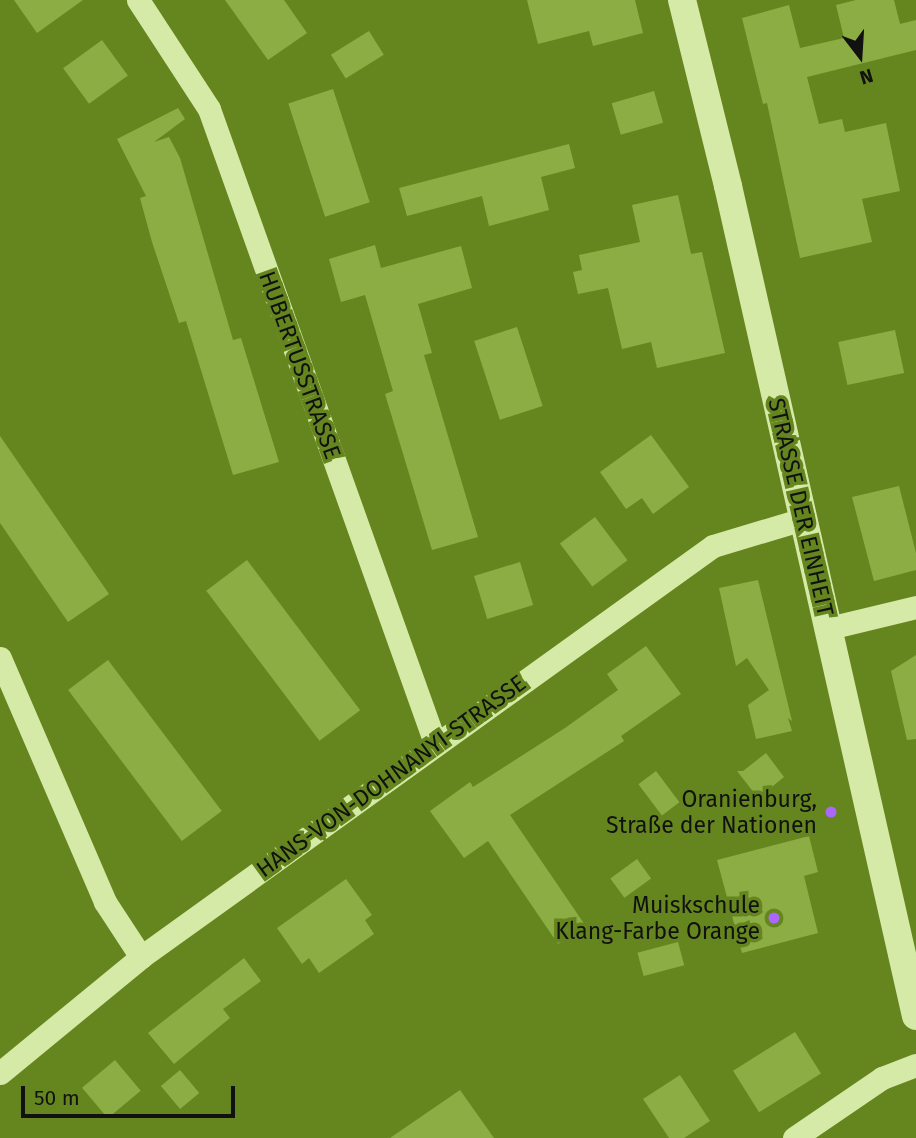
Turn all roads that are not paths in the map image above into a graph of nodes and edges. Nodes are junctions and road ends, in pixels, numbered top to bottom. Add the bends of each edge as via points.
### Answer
1 (138, 0) edge
2 (682, 0) edge
3 (803, 519) junction
4 (916, 607) edge
5 (829, 628) junction
6 (0, 658) edge
7 (435, 743) junction
8 (141, 957) junction
9 (916, 1016) edge
10 (916, 1065) edge
11 (0, 1073) edge
12 (794, 1138) edge

1 - 7 street, HUBERTUSSTRASSE via 209,109
2 - 3 street, STRASSE DER EINHEIT
3 - 5 street, STRASSE DER EINHEIT
3 - 7 street, HANS-VON-DOHNANYI-STRASSE via 713,546
4 - 5 street
5 - 9 street, STRASSE DER EINHEIT
6 - 8 street via 105,902
7 - 8 street, HANS-VON-DOHNANYI-STRASSE
8 - 11 street, HANS-VON-DOHNANYI-STRASSE
10 - 12 street via 882,1078

